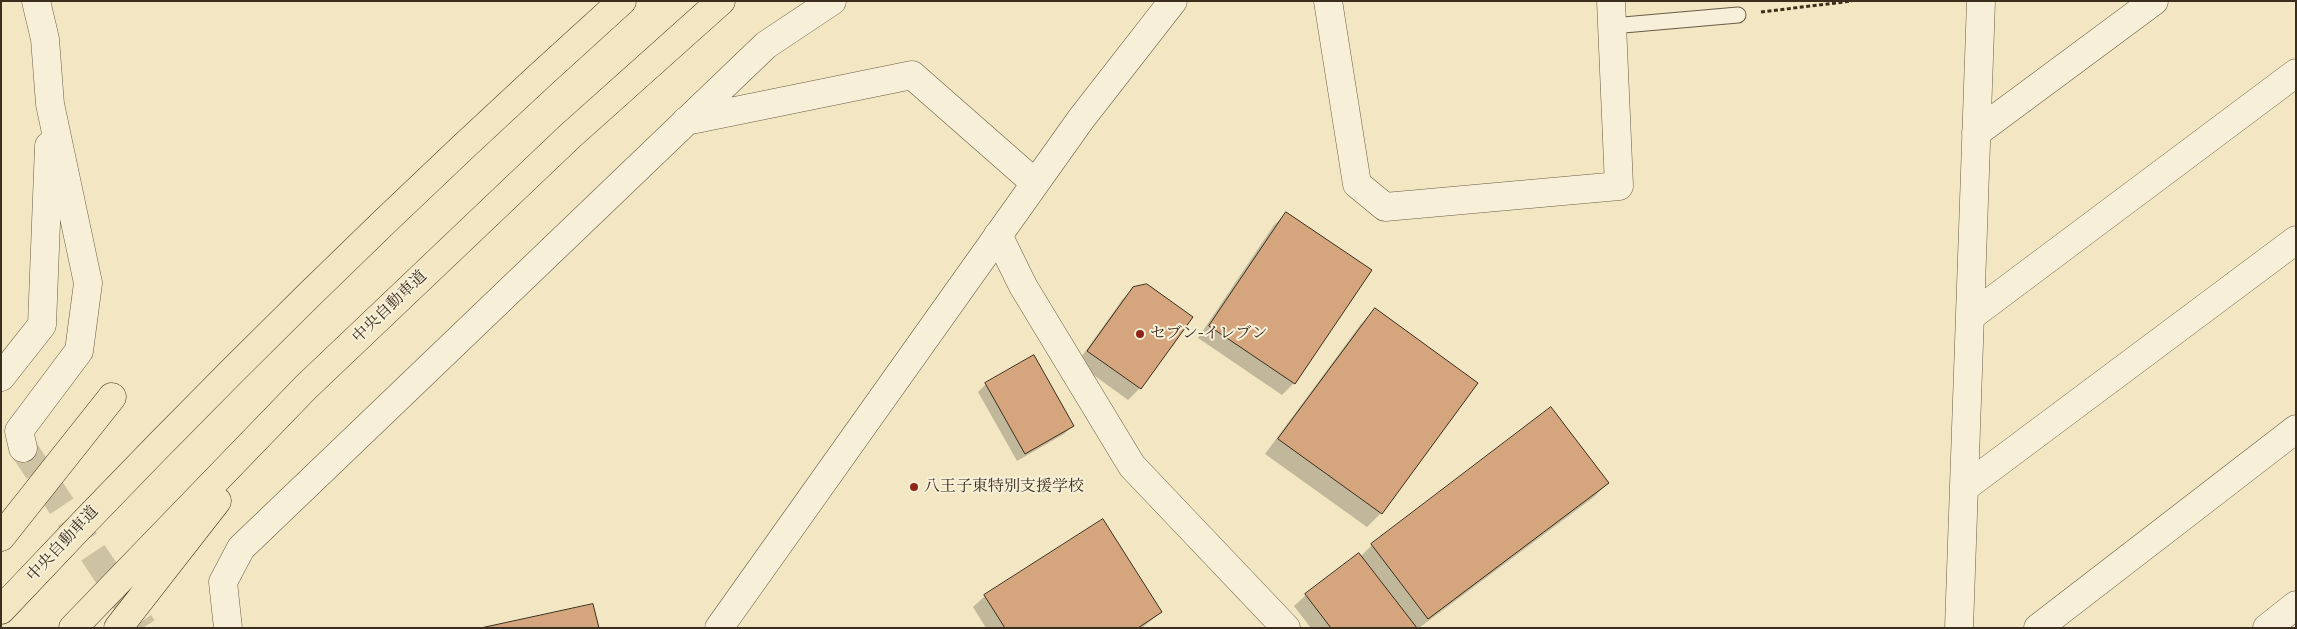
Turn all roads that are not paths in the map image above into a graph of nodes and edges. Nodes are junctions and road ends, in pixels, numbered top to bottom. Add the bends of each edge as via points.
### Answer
1 (36, 1) edge
2 (622, 1) edge
3 (721, 1) edge
4 (832, 1) edge
5 (1174, 1) edge
6 (1328, 1) edge
7 (1981, 1) edge
8 (2154, 1) edge
9 (1611, 14) edge
10 (1738, 15) road end
11 (2296, 73) edge
12 (50, 104) junction
13 (686, 121) junction
14 (1976, 133) junction
15 (1035, 183) junction
16 (998, 235) junction
17 (2296, 240) edge
18 (1970, 317) junction
19 (1, 377) edge
20 (306, 387) junction
21 (112, 397) dead end
22 (2296, 429) edge
23 (22, 448) tunnel mouth
24 (1964, 488) junction
25 (1, 537) edge
26 (2296, 605) edge
27 (1, 610) edge
28 (72, 628) edge
29 (118, 628) edge
30 (228, 628) edge
31 (720, 628) edge
32 (1286, 628) edge
33 (1960, 628) edge
34 (2038, 628) edge
35 (2268, 628) edge

1 - 12 street via 45,39
2 - 27 highway, 中央自動車道 via 292,310
3 - 20 highway, 中央自動車道 via 570,136
4 - 13 street via 766,45
5 - 15 street
6 - 9 street via 1357,184 1385,207 1619,186
7 - 14 street
8 - 14 street
9 - 10 lane
11 - 18 street
12 - 19 street via 42,324
12 - 23 street via 88,284 79,352 19,431
13 - 15 street via 912,75
13 - 30 street via 241,548 223,582
14 - 18 street
15 - 16 street
16 - 31 street
16 - 32 street via 1023,286 1132,466
17 - 24 street
18 - 24 street
20 - 28 highway, 中央自動車道
20 - 29 highway
21 - 25 highway
22 - 34 street
24 - 33 street
26 - 35 street

